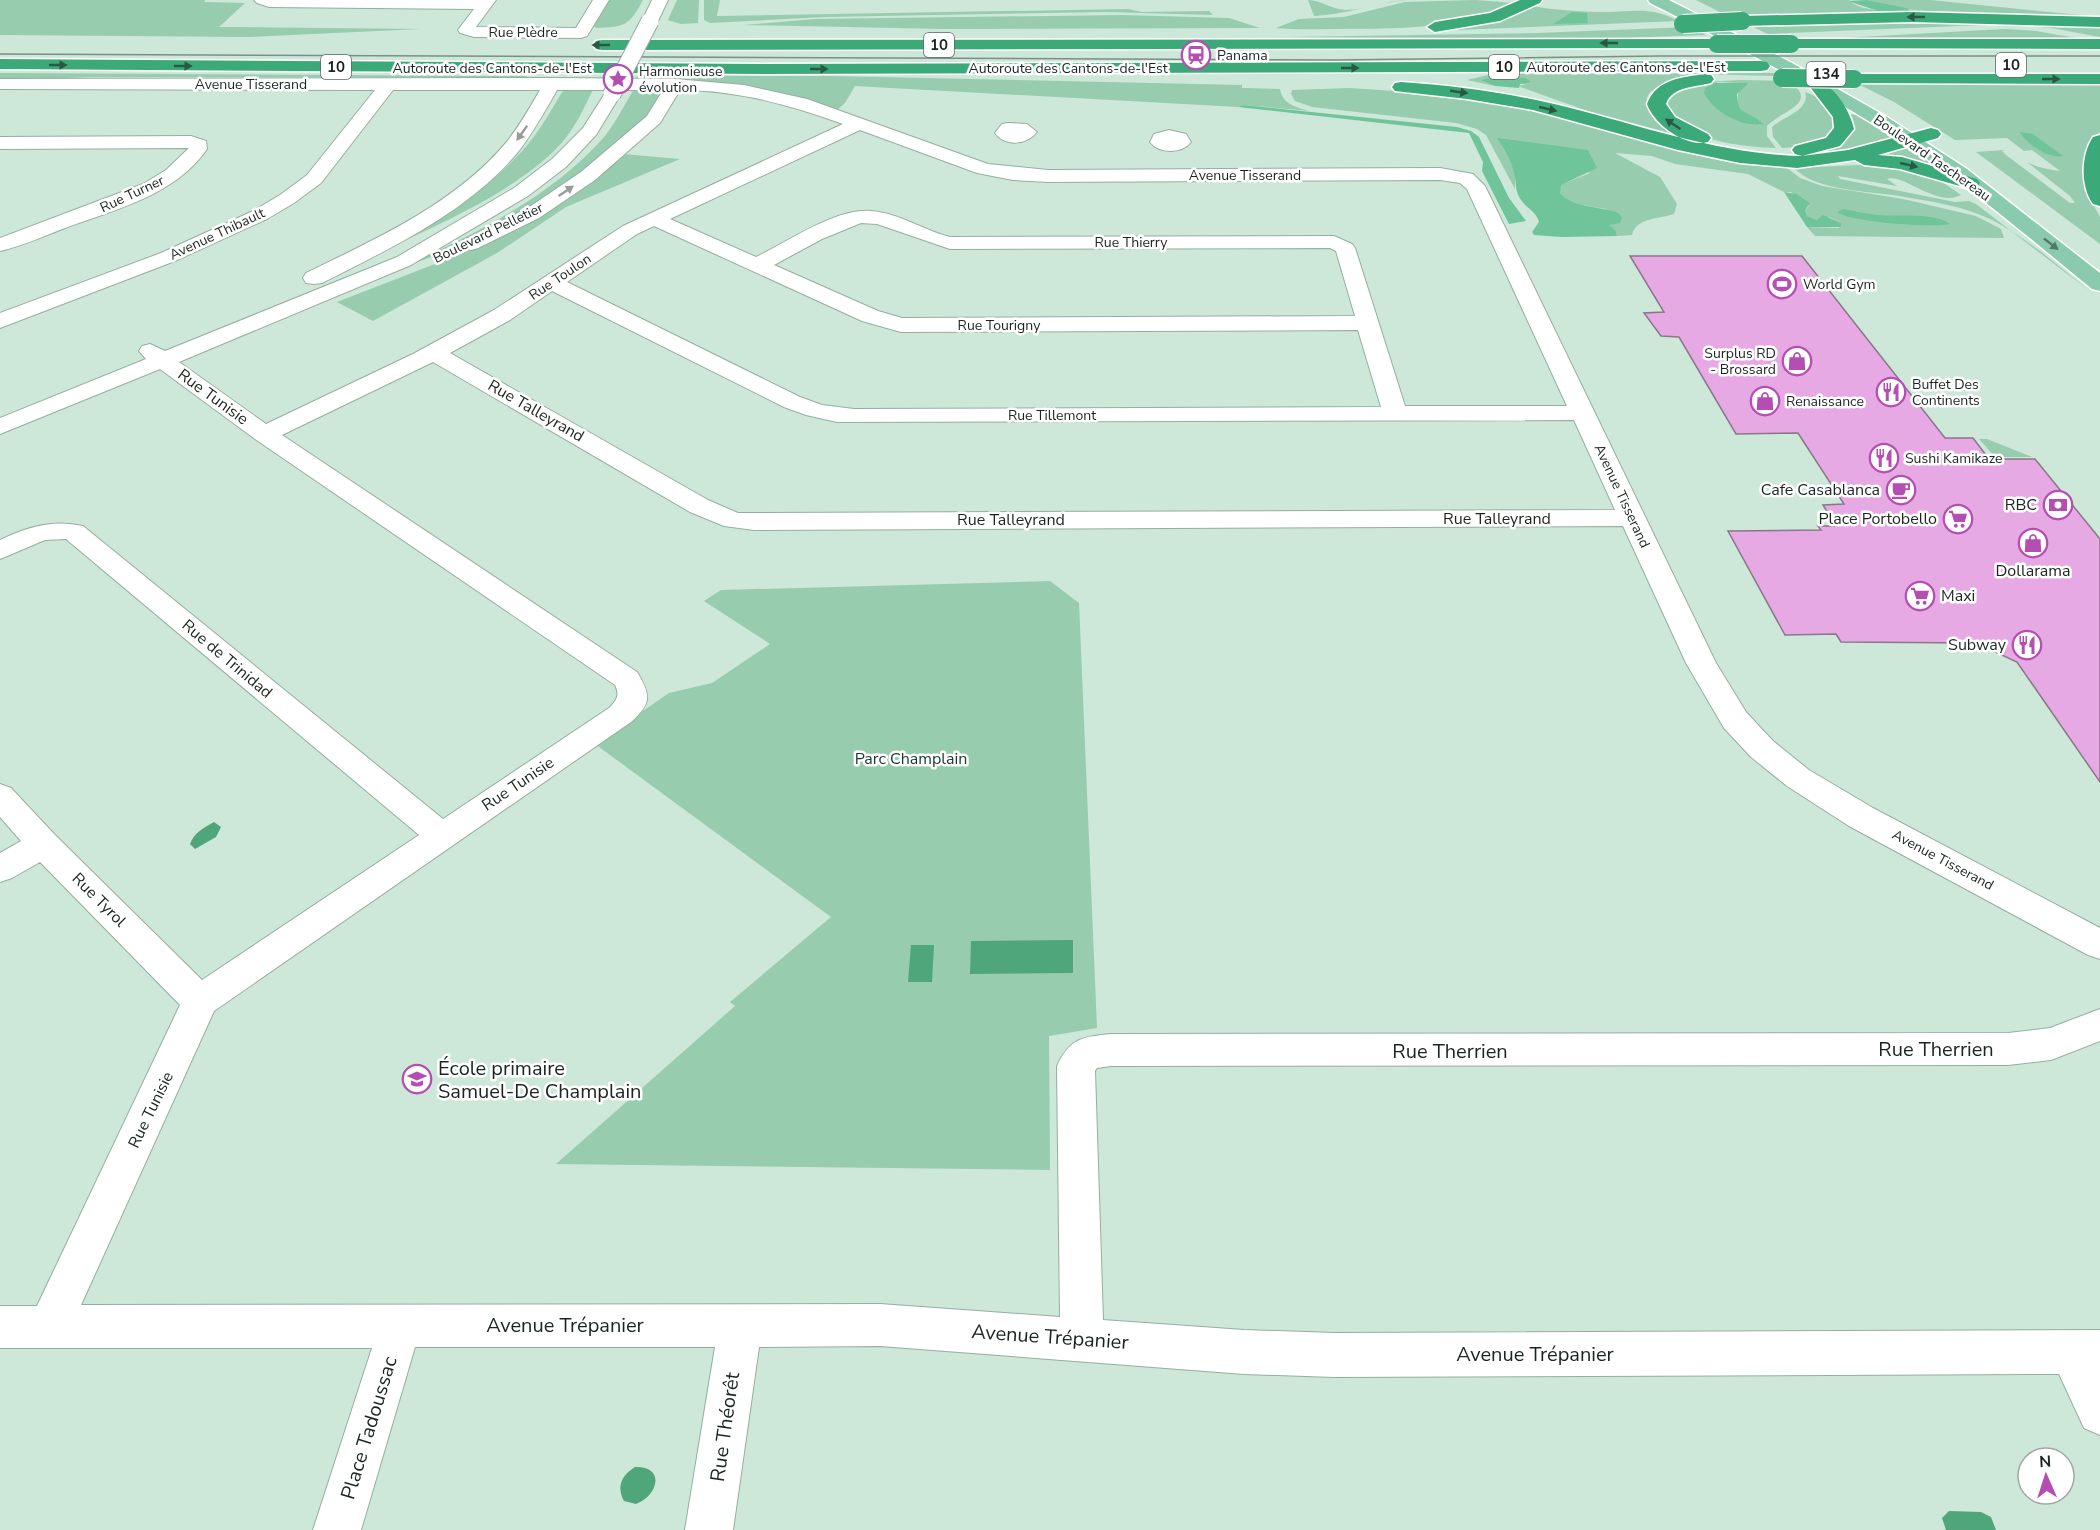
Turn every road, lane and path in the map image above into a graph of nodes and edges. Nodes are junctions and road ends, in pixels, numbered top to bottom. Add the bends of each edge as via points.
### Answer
1 (262, 0) edge
2 (601, 0) edge
3 (660, 0) edge
4 (1656, 0) edge
5 (1682, 0) edge
6 (371, 1) edge
7 (486, 2) edge
8 (1966, 2) dead end
9 (1529, 3) edge
10 (2100, 15) edge
11 (2100, 22) edge
12 (1664, 25) dead end
13 (1620, 27) dead end
14 (1330, 33) junction
15 (465, 38) junction
16 (1784, 41) junction
17 (2100, 43) edge
18 (681, 45) junction
19 (0, 64) edge
20 (2100, 64) edge
21 (1831, 66) junction
22 (1029, 68) junction
23 (2002, 79) junction
24 (2100, 79) edge
25 (552, 83) junction
26 (0, 84) edge
27 (389, 84) junction
28 (675, 84) junction
29 (1356, 85) dead end
30 (1383, 86) dead end
31 (1819, 87) junction
32 (859, 124) junction
33 (1930, 134) junction
34 (1910, 140) junction
35 (994, 141) dead end
36 (2100, 141) edge
37 (0, 143) edge
38 (1178, 144) dead end
39 (1841, 157) junction
40 (962, 162) junction
41 (2097, 169) edge
42 (1188, 175) junction
43 (1970, 183) junction
44 (2100, 200) edge
45 (654, 219) junction
46 (2073, 237) dead end
47 (0, 245) edge
48 (757, 265) junction
49 (553, 283) junction
50 (2100, 284) edge
51 (251, 317) junction
52 (0, 321) edge
53 (1367, 323) junction
54 (434, 352) junction
55 (156, 355) junction
56 (0, 412) edge
57 (1582, 413) junction
58 (1395, 414) junction
59 (0, 427) edge
60 (264, 434) junction
61 (1632, 518) junction
62 (0, 551) edge
63 (0, 796) edge
64 (441, 835) junction
65 (43, 844) junction
66 (0, 869) edge
67 (2100, 945) edge
68 (200, 1001) junction
69 (2100, 1025) edge
70 (740, 1325) junction
71 (400, 1326) junction
72 (0, 1327) edge
73 (49, 1327) junction
74 (1081, 1339) junction
75 (2086, 1352) edge
76 (2100, 1412) edge
77 (337, 1530) edge
78 (710, 1530) edge

1 - 6 street
2 - 15 street, Rue Plèdre via 580,33 474,32
3 - 51 street, Boulevard Pelletier, bridge via 590,130 559,163 521,192 404,261
4 - 31 main road, Boulevard Taschereau / 134
5 - 33 main road, Boulevard Taschereau / 134 via 1800,59
6 - 7 street
7 - 15 street
8 - 10 highway
9 - 14 highway via 1494,17 1452,26
11 -> 12 highway, bridge via 1912,17
13 - 14 highway
14 - 18 highway via 971,34
18 -> 15 highway, Autoroute des Cantons-de-l'Est / 10
16 - 17 highway, Autoroute des Cantons-de-l'Est / 10
16 - 17 highway via 2001,27 2044,30
16 -> 18 highway, Autoroute des Cantons-de-l'Est / 10, bridge
19 -> 22 highway, Autoroute des Cantons-de-l'Est / 10
20 - 21 highway, Autoroute des Cantons-de-l'Est / 10
22 -> 21 highway, Autoroute des Cantons-de-l'Est / 10
21 - 23 highway
22 - 29 highway
23 -> 24 highway
31 -> 23 highway, bridge via 1842,117 1843,132 1827,144 1799,151 1747,149 1708,141 1672,125 1655,105 1664,89 1689,81 1721,78
25 - 27 street, Avenue Tisserand
25 - 28 street, Avenue Tisserand
25 -> 51 street, Boulevard Pelletier via 522,134 468,188 417,225
26 - 27 street, Avenue Tisserand
27 - 52 street, Avenue Thibault via 314,179 287,199 168,257
28 - 32 street, Avenue Tisserand via 777,96
51 -> 28 street, Boulevard Pelletier via 350,292 452,254 532,214 626,145 654,119
30 -> 39 highway via 1522,103 1729,156 1788,162
31 - 34 main road, Boulevard Taschereau / 134
32 - 40 street, Avenue Tisserand
32 - 45 street, Rue Toulon
33 - 34 highway
33 - 46 main road, Boulevard Taschereau / 134
34 - 39 highway
34 - 43 main road, Boulevard Taschereau / 134
35 - 40 street
36 - 41 highway via 2095,151
37 - 47 street, Rue Turner via 199,145 173,174 150,188
38 - 42 street
39 -> 43 highway via 1902,163
40 - 42 street, Avenue Tisserand via 1018,174
41 - 44 highway
42 - 57 street, Avenue Tisserand via 1443,174 1469,180 1476,186
43 -> 50 main road, Boulevard Taschereau / 134
45 - 48 street, Rue Tourigny
45 - 49 street, Rue Toulon via 625,233
48 - 53 street, Rue Tourigny via 870,316 901,325
48 - 53 street, Rue Thierry via 860,216 950,243 1334,242 1345,248
49 - 54 street, Rue Toulon
49 - 58 street, Rue Tillemont via 792,402 831,415
51 - 55 street, Boulevard Pelletier
53 - 58 street, Rue Thierry
54 - 60 street, Rue Toulon
54 - 61 street, Rue Talleyrand via 699,506 733,520
55 - 56 street, Boulevard Pelletier
55 - 59 street, Boulevard Pelletier
55 - 60 street, Rue Tunisie
57 - 58 street, Rue Tillemont
57 - 61 street, Avenue Tisserand
60 - 64 street, Rue Tunisie via 626,679 633,692 631,705 620,715
61 - 67 street, Avenue Tisserand via 1717,693 1762,749 1832,800
62 - 64 street, Rue de Trinidad via 58,528 74,532
63 - 65 street, Rue Tyrol
64 - 68 street, Rue Tunisie
65 - 66 street
65 - 68 street, Rue Tyrol
68 - 73 street, Rue Tunisie
69 - 74 street, Rue Therrien via 2051,1044 2008,1049 1087,1053 1076,1066
70 - 71 street, Avenue Trépanier
70 - 74 street, Avenue Trépanier via 880,1325
70 - 78 street, Rue Théorêt
71 - 73 street, Avenue Trépanier
71 - 77 street, Place Tadoussac
72 - 73 street, Avenue Trépanier
74 - 75 street, Avenue Trépanier via 1334,1355
75 - 76 street

